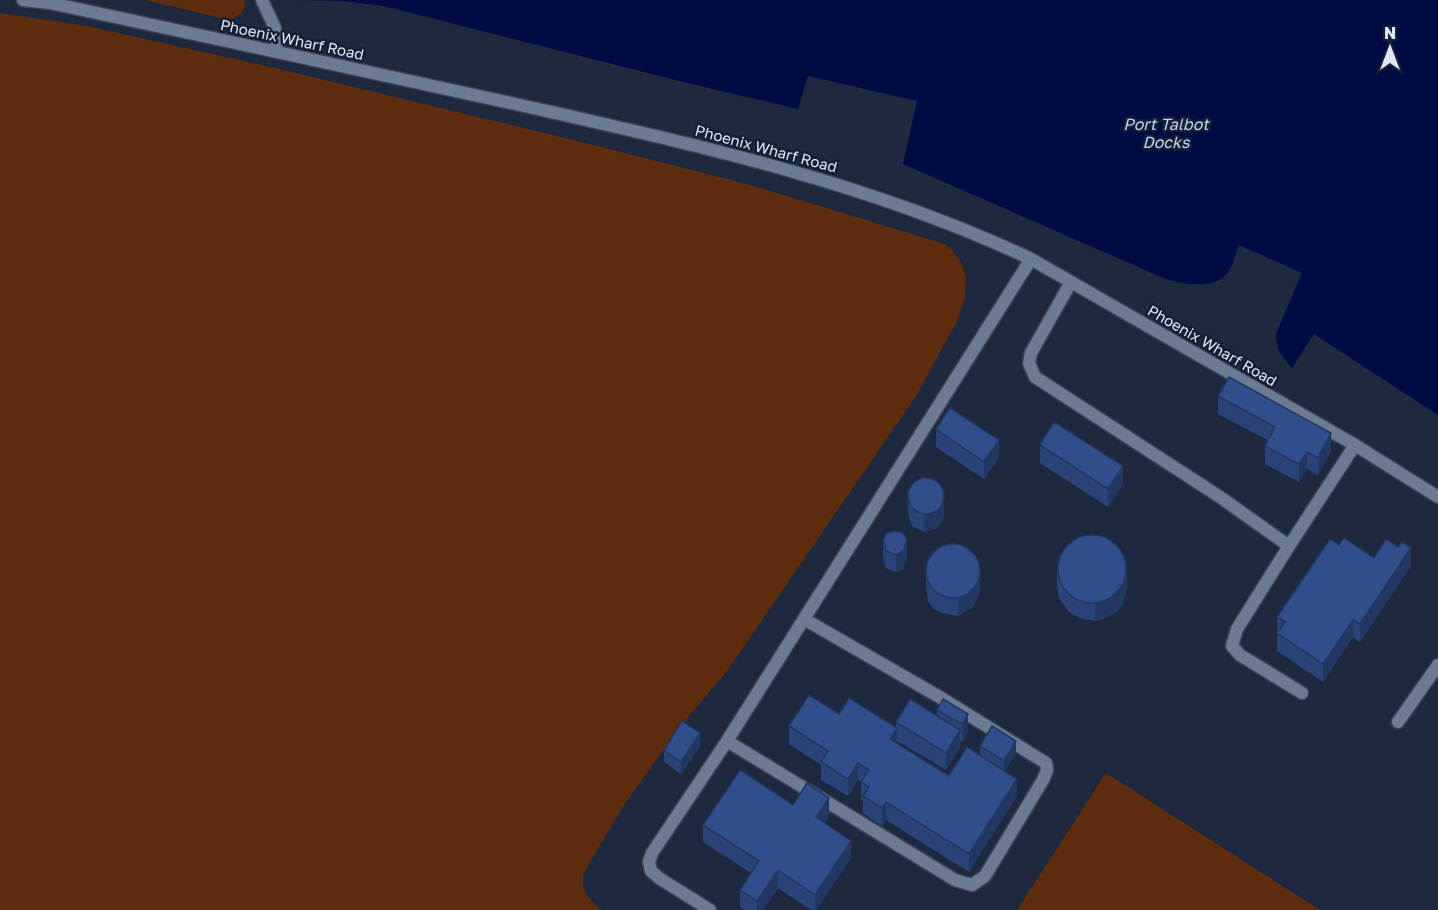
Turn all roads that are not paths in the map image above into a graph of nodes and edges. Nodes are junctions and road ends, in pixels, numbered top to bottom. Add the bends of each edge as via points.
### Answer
1 (23, 0) edge
2 (262, 0) edge
3 (277, 51) junction
4 (1031, 259) junction
5 (1071, 282) junction
6 (1356, 445) junction
7 (1438, 497) edge
8 (1290, 546) junction
9 (804, 619) junction
10 (1438, 665) edge
11 (1302, 693) dead end
12 (1398, 722) dead end
13 (727, 741) junction
14 (710, 910) edge

1 - 3 lane, Phoenix Wharf Road
2 - 3 lane via 275,28
3 - 4 lane, Phoenix Wharf Road via 770,164 920,212
4 - 5 lane, Phoenix Wharf Road
4 - 9 lane
5 - 6 lane, Phoenix Wharf Road
5 - 8 lane via 1031,353 1029,363 1035,376
6 - 7 lane, Phoenix Wharf Road
6 - 8 lane
8 - 11 lane via 1237,629 1232,646 1240,655
9 - 13 lane
9 - 13 lane via 1046,763 1043,780 985,876 972,885 956,880
10 - 12 lane
13 - 14 lane via 649,862 651,871 659,878

